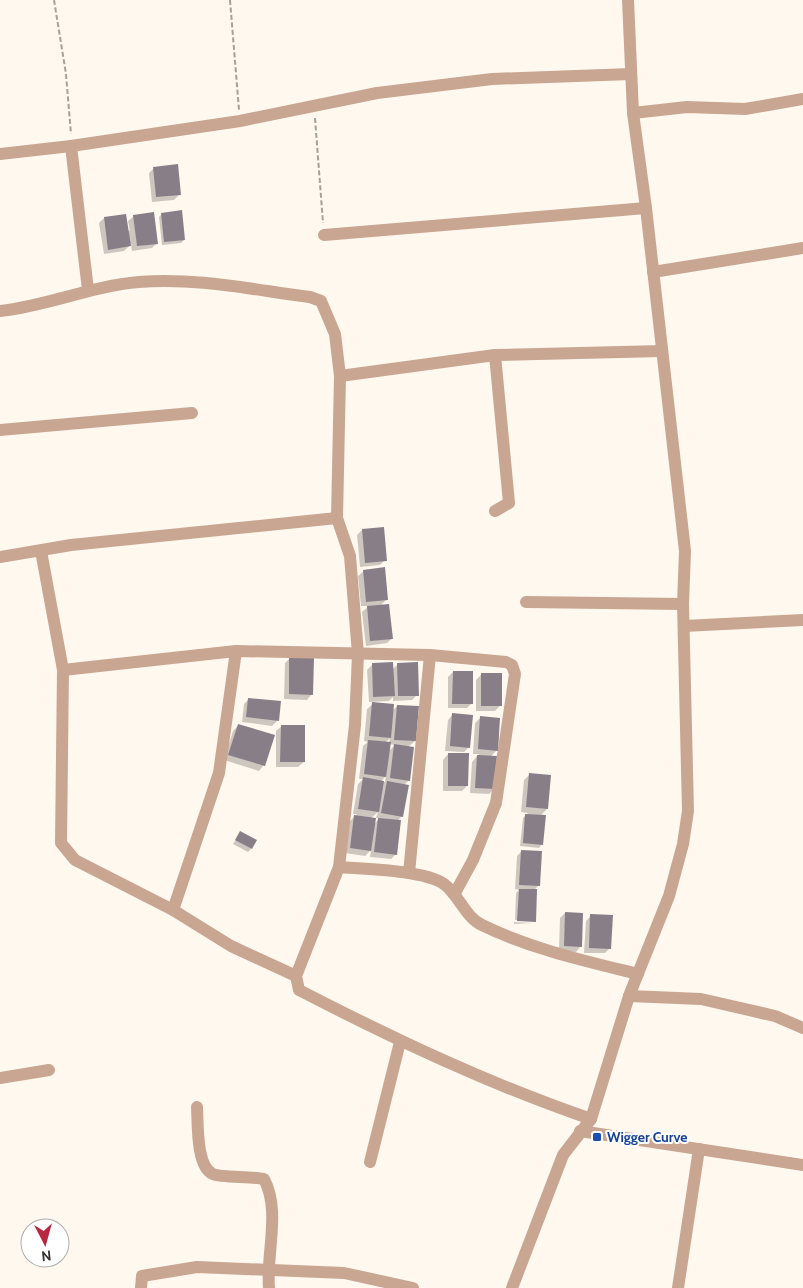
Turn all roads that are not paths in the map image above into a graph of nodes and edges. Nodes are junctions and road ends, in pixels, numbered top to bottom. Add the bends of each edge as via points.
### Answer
1 (628, 0) edge
2 (631, 74) junction
3 (803, 99) edge
4 (633, 113) junction
5 (71, 146) junction
6 (0, 154) edge
7 (646, 208) junction
8 (324, 235) road end
9 (803, 248) edge
10 (653, 272) junction
11 (88, 290) junction
12 (0, 311) edge
13 (662, 351) junction
14 (495, 355) junction
15 (340, 376) junction
16 (192, 413) dead end
17 (0, 430) edge
18 (495, 510) dead end
19 (337, 518) junction
20 (40, 551) junction
21 (0, 557) edge
22 (526, 602) dead end
23 (683, 604) junction
24 (803, 620) edge
25 (684, 626) junction
26 (236, 651) junction
27 (358, 654) junction
28 (430, 655) junction
29 (63, 670) junction
30 (339, 867) junction
31 (409, 874) junction
32 (454, 893) junction
33 (173, 910) junction
34 (638, 974) junction
35 (296, 976) junction
36 (629, 996) junction
37 (803, 1028) edge
38 (400, 1042) junction
39 (49, 1070) dead end
40 (0, 1078) edge
41 (197, 1107) dead end
42 (591, 1119) junction
43 (580, 1131) junction
44 (699, 1149) junction
45 (370, 1162) dead end
46 (803, 1166) edge
47 (267, 1271) junction
48 (141, 1288) edge
49 (269, 1288) edge
50 (413, 1288) edge
51 (512, 1288) edge
52 (678, 1288) edge

1 - 2 street
2 - 4 street
2 - 5 street via 492,79 377,93 240,121
3 - 4 street via 745,109 687,107
4 - 7 street
5 - 6 street
5 - 11 street
7 - 8 street
7 - 10 street
9 - 10 street
10 - 13 street
11 - 12 street via 20,309
11 - 15 street via 139,282 215,284 322,301 335,334
13 - 14 street
13 - 23 street via 685,551
14 - 15 street
14 - 18 street via 509,503
15 - 19 street
16 - 17 street
19 - 20 street via 71,545
19 - 27 street via 350,556
20 - 21 street
20 - 29 street
22 - 23 street
23 - 25 street
24 - 25 street
25 - 34 street via 688,811 669,896
26 - 27 street
26 - 29 street
26 - 33 street via 219,773
27 - 28 street
27 - 30 street via 355,725
28 - 31 street
28 - 32 street via 506,662 515,674 496,803 473,860
29 - 33 street via 61,843 75,860
30 - 31 street
30 - 35 street
31 - 32 street via 442,882
32 - 34 street via 478,923 505,936 575,959
33 - 35 street via 231,946
34 - 36 street
35 - 38 street via 299,990
36 - 37 street via 701,999 775,1016
36 - 42 street
38 - 42 street via 528,1097
38 - 45 street
39 - 40 street
41 - 47 street via 200,1153 206,1169 213,1175 264,1179 270,1191 272,1205
42 - 43 street
43 - 44 street
43 - 51 street via 563,1155
44 - 46 street
44 - 52 street
47 - 48 street via 197,1267 142,1276
47 - 49 street
47 - 50 street via 344,1273

